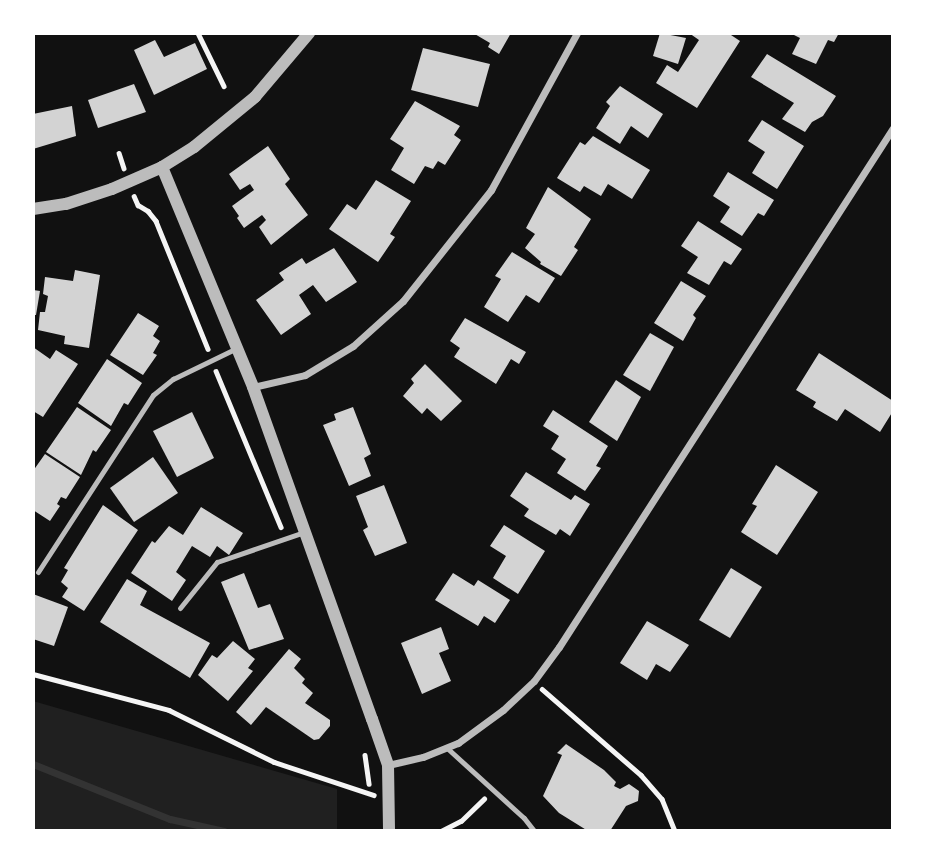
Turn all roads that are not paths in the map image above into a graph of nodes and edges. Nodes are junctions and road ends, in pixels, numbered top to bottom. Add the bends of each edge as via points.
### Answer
1 (309, 33) edge
2 (577, 33) edge
3 (893, 128) edge
4 (162, 167) junction
5 (33, 209) edge
6 (237, 348) junction
7 (253, 387) junction
8 (305, 532) junction
9 (38, 572) dead end
10 (180, 608) dead end
11 (447, 748) junction
12 (388, 765) junction
13 (390, 831) edge
14 (534, 831) edge

1 - 4 street via 239,114
2 - 7 street via 491,190 403,301 353,346 305,375
3 - 11 street via 559,647 534,681 484,726
4 - 5 street via 66,204
4 - 6 street
6 - 7 street
6 - 9 lane via 173,379 153,395
7 - 8 street
8 - 10 lane via 217,562
8 - 12 street
11 - 12 street
11 - 14 lane
12 - 13 street

